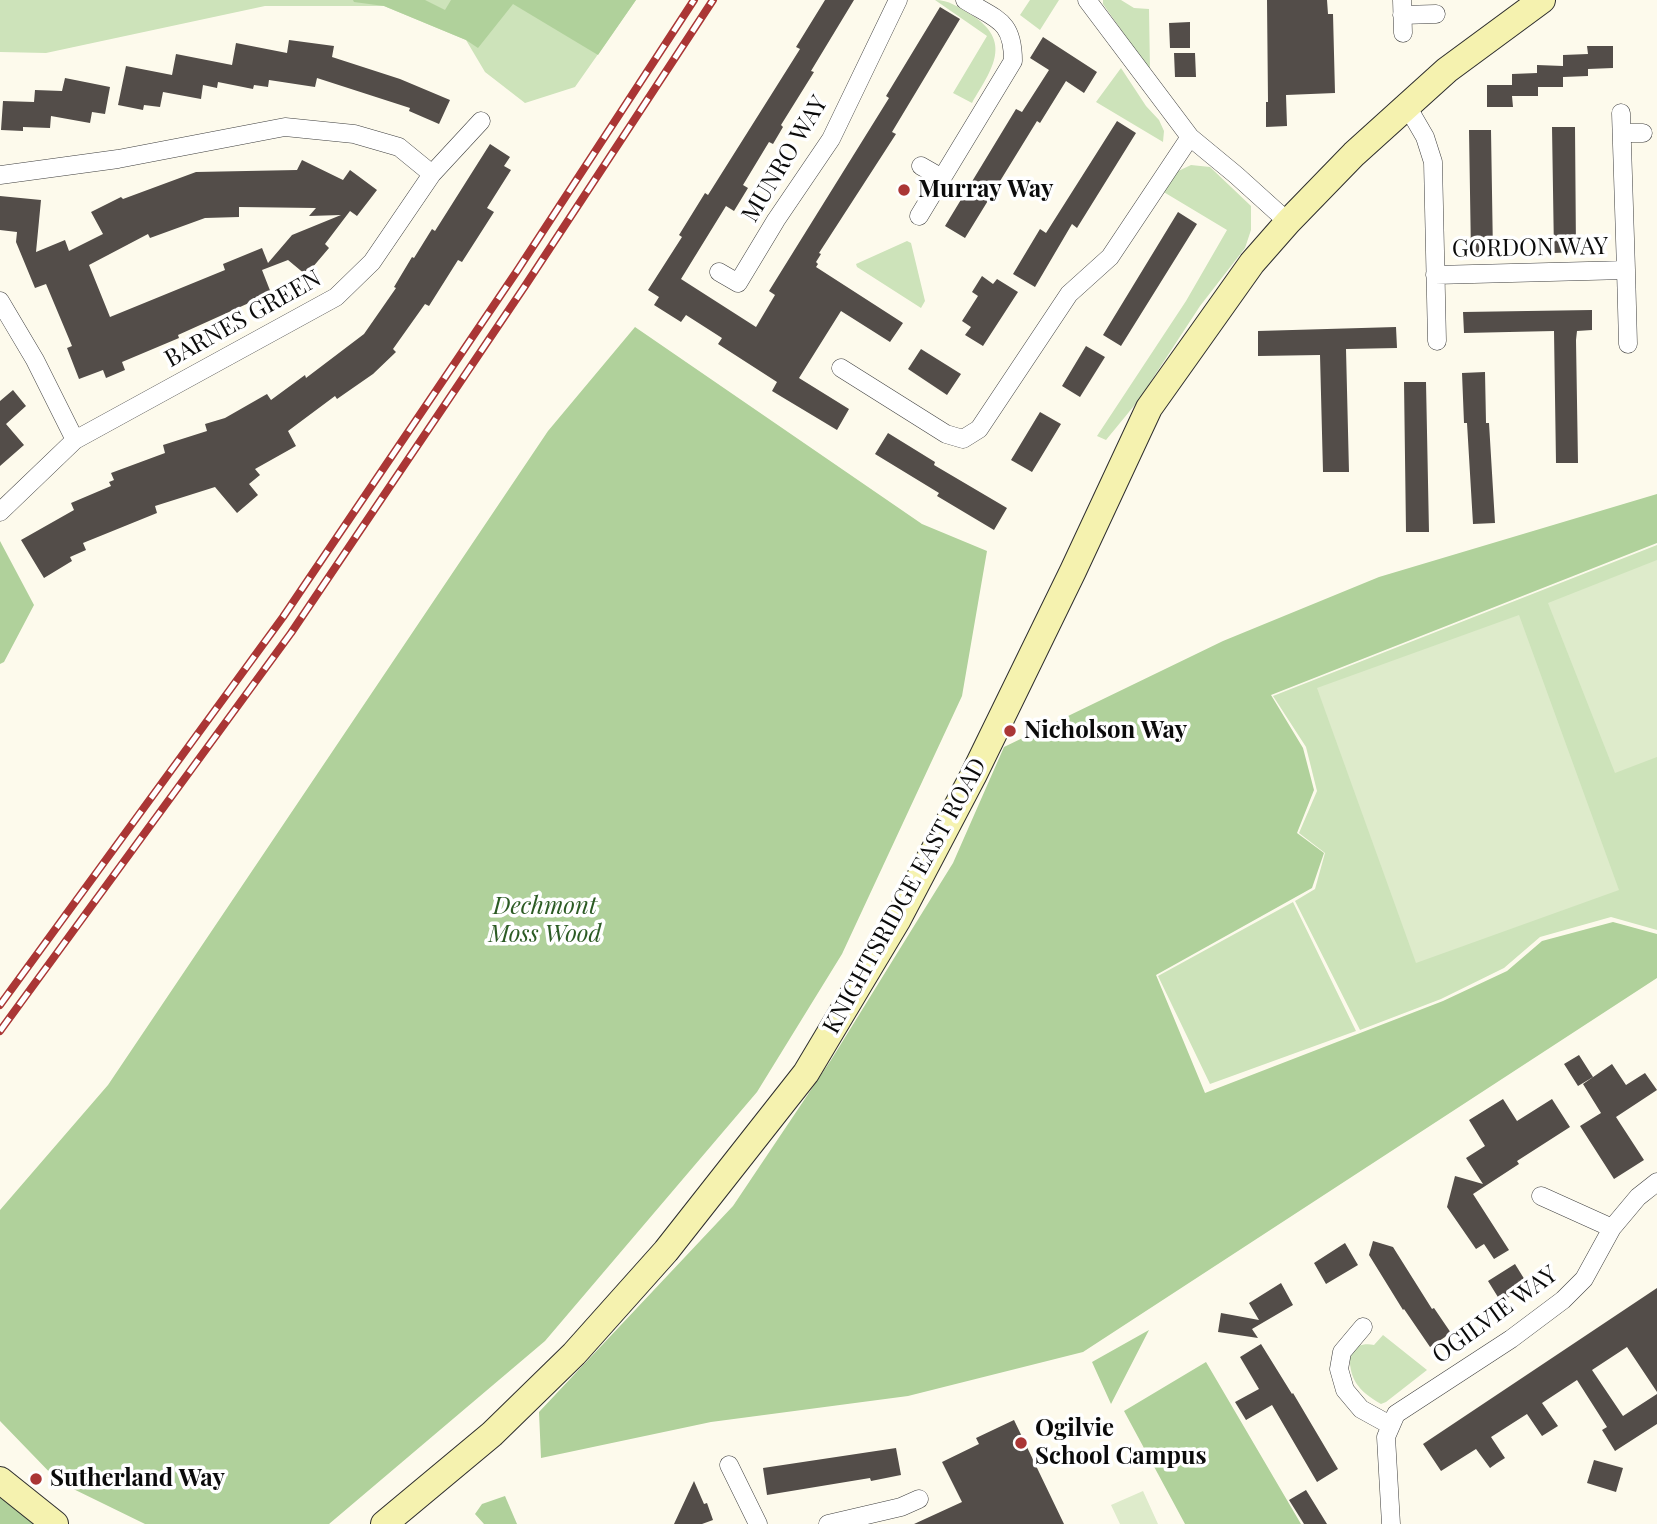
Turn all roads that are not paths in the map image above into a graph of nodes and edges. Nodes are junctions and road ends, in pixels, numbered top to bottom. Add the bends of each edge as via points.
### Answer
1 (898, 0) edge
2 (965, 0) edge
3 (1087, 0) edge
4 (1542, 0) edge
5 (1436, 14) dead end
6 (1402, 16) edge
7 (1407, 106) junction
8 (1621, 113) dead end
9 (481, 121) dead end
10 (1622, 133) junction
11 (1643, 133) dead end
12 (1190, 137) junction
13 (921, 166) dead end
14 (432, 174) junction
15 (0, 175) edge
16 (943, 178) junction
17 (919, 216) dead end
18 (1288, 222) junction
19 (1626, 270) junction
20 (719, 272) dead end
21 (1435, 275) junction
22 (0, 301) edge
23 (1437, 341) dead end
24 (1628, 344) dead end
25 (841, 368) dead end
26 (75, 440) junction
27 (0, 512) edge
28 (1657, 1182) edge
29 (1541, 1196) dead end
30 (1612, 1228) junction
31 (1363, 1327) dead end
32 (1390, 1425) junction
33 (729, 1465) dead end
34 (0, 1480) edge
35 (919, 1499) dead end
36 (55, 1524) edge
37 (384, 1524) edge
38 (758, 1524) edge
39 (828, 1524) edge
40 (1391, 1524) edge

1 - 20 street, MUNRO WAY via 831,139 738,283
2 - 16 street via 1010,32 1013,61
3 - 12 street
4 - 7 street, KNIGHTSRIDGE EAST ROAD via 1447,70
5 - 6 street
7 - 18 street, KNIGHTSRIDGE EAST ROAD
7 - 21 street, GORDON WAY via 1433,162
8 - 10 street, GORDON WAY
9 - 14 street, BARNES GREEN
10 - 11 street
10 - 19 street, GORDON WAY
12 - 18 street
12 - 25 street via 1110,257 1069,294 979,429 964,439 946,434
13 - 16 street
14 - 15 street via 398,147 354,134 285,127 117,159
14 - 26 street, BARNES GREEN via 372,262 335,297
16 - 17 street
18 - 37 street, KNIGHTSRIDGE EAST ROAD via 1252,263 1149,408 973,776 898,919 806,1073 666,1251 574,1354 492,1434
19 - 21 street, GORDON WAY
19 - 24 street, GORDON WAY
21 - 23 street, GORDON WAY
22 - 26 street
26 - 27 street, BARNES GREEN
28 - 30 street, OGILVIE WAY
29 - 30 street
30 - 32 street, OGILVIE WAY via 1584,1279 1563,1300 1396,1414
31 - 32 street via 1342,1352 1339,1369 1345,1390 1361,1409
32 - 40 street via 1386,1437
33 - 38 street
34 - 36 street
35 - 39 street

